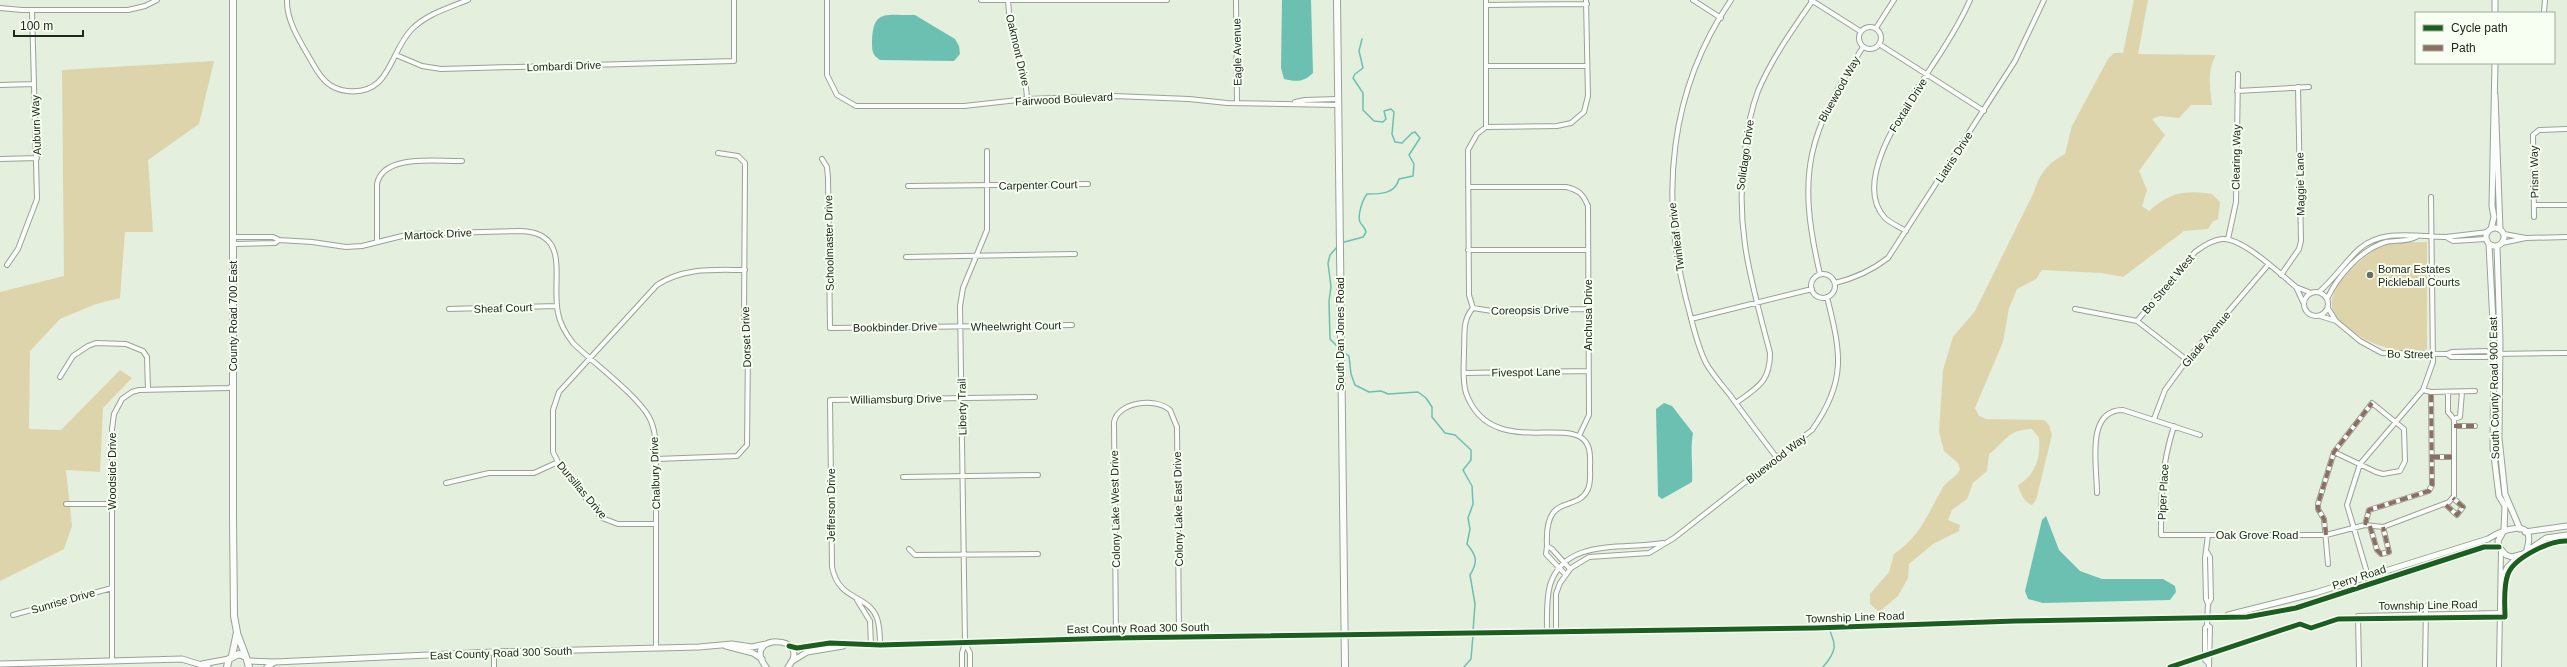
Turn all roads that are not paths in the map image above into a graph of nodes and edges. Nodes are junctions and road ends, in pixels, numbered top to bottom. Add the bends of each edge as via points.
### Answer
1 (157, 0) edge
2 (233, 0) edge
3 (287, 0) edge
4 (468, 0) edge
5 (734, 0) edge
6 (827, 0) edge
7 (981, 0) edge
8 (1084, 0) edge
9 (1160, 0) edge
10 (1167, 0) edge
11 (1236, 0) edge
12 (1337, 0) edge
13 (1486, 0) edge
14 (1693, 0) edge
15 (1731, 0) edge
16 (1812, 0) edge
17 (1894, 0) edge
18 (1970, 0) edge
19 (2044, 0) edge
20 (2495, 0) edge
21 (2545, 0) edge
22 (1008, 1) edge
23 (1586, 2) edge
24 (1486, 5) junction
25 (0, 8) edge
26 (32, 10) junction
27 (2495, 12) edge
28 (2544, 12) edge
29 (1721, 18) junction
30 (1876, 28) junction
31 (1860, 32) junction
32 (1879, 44) junction
33 (1863, 47) junction
34 (396, 55) junction
35 (2495, 64) edge
36 (1486, 66) junction
37 (1587, 66) junction
38 (2238, 74) dead end
39 (1927, 75) junction
40 (34, 84) junction
41 (0, 85) edge
42 (2298, 87) junction
43 (2309, 87) dead end
44 (2494, 90) junction
45 (2237, 91) junction
46 (1027, 99) junction
47 (1338, 102) junction
48 (1237, 103) junction
49 (1984, 111) junction
50 (1486, 127) junction
51 (2567, 129) edge
52 (988, 151) dead end
53 (718, 153) dead end
54 (37, 158) junction
55 (0, 159) edge
56 (822, 159) dead end
57 (462, 161) dead end
58 (1088, 184) dead end
59 (988, 185) junction
60 (908, 186) dead end
61 (1468, 188) junction
62 (2431, 197) dead end
63 (2535, 205) junction
64 (2567, 205) edge
65 (2534, 217) dead end
66 (2490, 230) junction
67 (2500, 230) junction
68 (1906, 231) junction
69 (2504, 234) junction
70 (233, 237) junction
71 (2416, 237) junction
72 (2431, 237) junction
73 (2446, 237) junction
74 (2567, 237) edge
75 (2486, 238) junction
76 (2526, 238) junction
77 (2228, 239) junction
78 (279, 240) junction
79 (548, 240) joint
80 (378, 242) junction
81 (2502, 243) junction
82 (233, 244) junction
83 (2489, 244) junction
84 (2497, 246) junction
85 (1468, 250) junction
86 (1588, 250) junction
87 (1075, 254) dead end
88 (906, 256) dead end
89 (978, 256) junction
90 (8, 265) dead end
91 (2268, 265) junction
92 (745, 270) junction
93 (1820, 274) junction
94 (2281, 275) junction
95 (1835, 283) junction
96 (2296, 287) junction
97 (1812, 289) junction
98 (2319, 292) junction
99 (2311, 293) junction
100 (1827, 297) junction
101 (2327, 299) junction
102 (2303, 302) junction
103 (1757, 303) junction
104 (557, 306) junction
105 (1473, 308) junction
106 (2328, 308) junction
107 (448, 309) dead end
108 (1588, 309) junction
109 (2075, 309) dead end
110 (2319, 316) junction
111 (1691, 319) junction
112 (2137, 321) junction
113 (2336, 321) junction
114 (1072, 325) dead end
115 (960, 327) junction
116 (830, 328) joint
117 (2567, 353) edge
118 (2432, 354) junction
119 (2492, 354) junction
120 (2500, 354) junction
121 (590, 359) junction
122 (2187, 360) junction
123 (1588, 371) junction
124 (1464, 373) junction
125 (60, 377) dead end
126 (233, 384) junction
127 (2500, 389) junction
128 (148, 390) junction
129 (2423, 390) junction
130 (2475, 391) dead end
131 (2431, 392) junction
132 (2448, 392) junction
133 (2462, 392) junction
134 (1035, 397) dead end
135 (962, 399) junction
136 (830, 400) joint
137 (1736, 403) junction
138 (1146, 404) joint
139 (2154, 419) junction
140 (2454, 419) junction
141 (2396, 421) junction
142 (2174, 426) junction
143 (2454, 426) junction
144 (2475, 426) dead end
145 (2200, 435) dead end
146 (1579, 436) junction
147 (2334, 452) junction
148 (2432, 457) junction
149 (2454, 457) junction
150 (1777, 458) junction
151 (656, 459) junction
152 (558, 462) junction
153 (2360, 464) junction
154 (1038, 475) dead end
155 (963, 476) junction
156 (903, 477) dead end
157 (446, 484) dead end
158 (2097, 493) dead end
159 (2453, 498) junction
160 (66, 504) dead end
161 (112, 504) junction
162 (2446, 505) junction
163 (656, 524) junction
164 (2367, 525) junction
165 (2567, 526) edge
166 (2352, 528) junction
167 (2383, 528) junction
168 (2503, 531) junction
169 (2523, 531) junction
170 (2208, 535) junction
171 (2326, 535) junction
172 (2567, 535) edge
173 (2161, 536) joint
174 (1666, 543) junction
175 (1547, 546) junction
176 (2500, 548) junction
177 (908, 549) dead end
178 (2527, 549) junction
179 (964, 554) junction
180 (1038, 554) dead end
181 (2518, 556) junction
182 (1565, 563) junction
183 (2328, 564) dead end
184 (1559, 569) junction
185 (1570, 569) junction
186 (1565, 574) junction
187 (2368, 576) junction
188 (2500, 581) junction
189 (112, 588) junction
190 (857, 599) junction
191 (1547, 606) junction
192 (1555, 606) junction
193 (2426, 606) junction
194 (2470, 606) dead end
195 (2384, 607) dead end
196 (2498, 613) junction
197 (13, 615) dead end
198 (2425, 615) junction
199 (2223, 617) junction
200 (2208, 618) junction
201 (1546, 631) junction
202 (1556, 631) junction
203 (237, 632) junction
204 (1488, 632) joint
205 (1345, 634) junction
206 (1179, 636) junction
207 (1116, 638) junction
208 (965, 643) junction
209 (766, 644) junction
210 (846, 645) junction
211 (871, 645) junction
212 (880, 645) junction
213 (726, 646) junction
214 (789, 646) junction
215 (656, 648) junction
216 (494, 652) junction
217 (230, 657) junction
218 (762, 659) junction
219 (112, 660) junction
220 (248, 662) edge
221 (275, 662) junction
222 (0, 664) edge
223 (202, 664) junction
224 (2209, 665) edge
225 (789, 666) edge
226 (208, 667) edge
227 (227, 667) edge
228 (267, 667) edge
229 (494, 667) edge
230 (766, 667) edge
231 (962, 667) edge
232 (970, 667) edge
233 (1345, 667) edge
234 (2359, 667) edge
235 (2425, 667) edge
236 (2498, 667) edge

1 - 26 street via 128,10
2 - 70 main road, County Road 700 East
3 - 34 street via 289,14 307,53 321,78 334,88 355,91 371,87 387,74
4 - 34 street via 423,20 407,34
5 - 34 street, Lombardi Drive via 734,62 441,69 417,64
6 - 46 street, Fairwood Boulevard via 827,75 837,95 850,104 862,107 964,106
7 - 22 street
8 - 9 street
8 - 22 street
9 - 10 street
11 - 48 street, Eagle Avenue
12 - 47 main road, South Dan Jones Road
13 - 24 street
14 - 29 street
15 - 29 street, Twinleaf Drive
16 - 31 street
16 - 103 street, Solidago Drive via 1784,41 1758,91 1747,135 1740,174 1740,213 1742,238
17 - 30 street
18 - 39 street, Foxtail Drive via 1959,24
19 - 49 street, Liatris Drive via 2015,62
20 - 27 street
21 - 28 street
22 - 46 street, Oakmont Drive via 1010,26 1026,75
23 - 24 street
23 - 37 street
24 - 36 street
25 - 26 street
26 - 40 street, Auburn Way
29 - 111 street, Twinleaf Drive via 1703,52 1685,99 1673,158 1673,232
30 - 31 street via 1866,27
30 - 32 street via 1881,36
31 - 33 street via 1859,39
32 - 33 street via 1873,48
32 - 39 street
33 - 93 street, Bluewood Way via 1824,113 1810,158 1808,214
35 - 44 street
36 - 37 street
36 - 50 street
37 - 50 street via 1587,106 1578,118 1558,126
38 - 45 street, Clearing Way
39 - 49 street
39 - 68 street, Foxtail Drive via 1893,126 1880,158 1877,174 1875,191 1879,208 1886,219
40 - 41 street
40 - 54 street, Auburn Way
42 - 43 street
42 - 45 street
42 - 94 street, Maggie Lane via 2301,241 2299,249
44 - 66 street via 2494,217
44 - 67 street
45 - 77 street, Clearing Way via 2236,202
46 - 48 street, Fairwood Boulevard via 1137,96
47 - 48 street, Fairwood Boulevard via 1305,100 1294,103
47 - 205 main road, South Dan Jones Road
49 - 68 street, Liatris Drive
50 - 61 street via 1477,134 1468,150
51 - 63 street, Prism Way via 2539,130 2534,135
52 - 59 street, Liberty Trail
53 - 92 street, Dorset Drive via 735,155 745,163
54 - 55 street
54 - 90 street, Auburn Way via 37,199 18,248
56 - 116 street, Schoolmaster Drive via 827,167 828,178
57 - 80 street via 399,162 385,169 377,184
58 - 59 street, Carpenter Court
59 - 60 street, Carpenter Court
59 - 89 street, Liberty Trail via 987,230
61 - 85 street
61 - 86 street, Anchusa Drive via 1576,190 1581,193 1588,206
62 - 72 street
63 - 64 street
63 - 65 street, Prism Way
66 - 67 street
66 - 73 street
66 - 75 street
67 - 69 street
68 - 95 street, Liatris Drive via 1888,258 1874,270
69 - 76 street
69 - 81 street
70 - 78 street, Martock Drive via 273,237
70 - 82 main road, County Road 700 East
71 - 72 street
71 - 98 street via 2389,236 2361,248
71 - 101 street via 2378,245 2363,254 2336,284
72 - 73 street
72 - 118 street
73 - 75 street via 2453,241
74 - 76 street
75 - 83 street
76 - 81 street
77 - 91 street via 2244,245
77 - 112 street, Bo Street West via 2207,243 2195,252
78 - 80 street, Martock Drive via 346,247
78 - 82 street, Martock Drive via 275,243
79 - 80 street, Martock Drive via 538,233 521,231 410,234
79 - 104 street, Chalbury Drive via 556,257
81 - 84 street
82 - 126 main road, County Road 700 East
83 - 84 street
83 - 119 street, South County Road 900 East
84 - 120 street, South County Road 900 East
85 - 86 street
85 - 105 street via 1469,295
86 - 108 street, Anchusa Drive
87 - 89 street
88 - 89 street
89 - 115 street, Liberty Trail via 962,294
91 - 94 street
91 - 122 street, Glade Avenue
92 - 121 street, Dursillas Drive via 691,271 663,281
92 - 151 street, Dorset Drive via 747,445 736,456
93 - 95 street via 1830,277
93 - 97 street via 1813,280
94 - 96 street
95 - 100 street via 1834,291
96 - 99 street
96 - 102 street
97 - 100 street via 1817,296
97 - 103 street
98 - 99 street
98 - 101 street
99 - 102 street
100 - 150 street, Bluewood Way via 1838,353 1837,379 1833,394 1828,407 1812,430
101 - 106 street
102 - 110 street via 2307,314
103 - 111 street
103 - 137 street, Solidago Drive via 1770,353 1768,375 1762,384
104 - 107 street, Sheaf Court
104 - 121 street, Chalbury Drive via 566,334
105 - 108 street, Coreopsis Drive via 1492,311
105 - 124 street via 1465,321
106 - 110 street
106 - 113 street, Bo Street
108 - 123 street, Anchusa Drive
109 - 112 street
110 - 113 street, Bo Street
111 - 137 street, Twinleaf Drive via 1706,364
112 - 122 street
113 - 118 street, Bo Street via 2360,341 2382,353
114 - 115 street, Wheelwright Court
115 - 116 street, Bookbinder Drive
115 - 135 street, Liberty Trail
117 - 120 street, Bo Street
118 - 119 street, Bo Street via 2486,351
118 - 129 street
119 - 120 street, Bo Street
119 - 127 street via 2496,360 2495,378
119 - 168 street, South County Road 900 East via 2493,448 2499,496 2505,506
120 - 127 street, South County Road 900 East
121 - 151 street, Chalbury Drive via 645,411 655,439
121 - 152 street, Dursillas Drive via 559,392 556,400 553,452
122 - 139 street, Glade Avenue via 2165,390
123 - 124 street, Fivespot Lane
123 - 146 street, Anchusa Drive via 1589,415
124 - 146 street via 1466,393 1477,412 1493,426 1517,433 1569,433
125 - 128 street via 73,356 88,346 126,344 143,351 147,357
126 - 128 street, Woodside Drive via 229,388
126 - 203 main road, County Road 700 East via 234,616
127 - 169 street, South County Road 900 East via 2499,438 2505,494
128 - 161 street, Woodside Drive via 125,395 114,414
129 - 131 street
129 - 141 street
130 - 133 street
131 - 132 street
131 - 148 street
132 - 133 street
132 - 140 street via 2448,412
133 - 140 street via 2462,412 2460,417
134 - 135 street, Williamsburg Drive
135 - 136 street, Williamsburg Drive
135 - 155 street, Liberty Trail
136 - 190 street, Jefferson Drive via 832,567 837,584
137 - 150 street, Twinleaf Drive
138 - 206 street, Colony Lake East Drive via 1168,408 1177,427
138 - 207 street, Colony Lake West Drive via 1123,408 1116,414 1114,422
139 - 142 street
139 - 158 street via 2123,410 2105,414 2097,430
140 - 143 street
141 - 147 street via 2372,403
141 - 153 street
141 - 153 street via 2404,430 2404,467 2400,471 2383,474
142 - 145 street
142 - 173 street, Piper Place via 2161,478
143 - 144 street
143 - 149 street
146 - 175 street via 1589,448 1588,489 1583,496 1564,503 1551,515 1547,521
147 - 153 street
147 - 171 street via 2318,504 2324,519
148 - 149 street
148 - 164 street via 2432,486 2428,491 2369,510
149 - 159 street
150 - 174 street, Bluewood Way
151 - 163 street, Chalbury Drive
152 - 157 street via 534,473 489,473
152 - 163 street, Dursillas Drive via 602,518 618,524
153 - 166 street via 2347,505
154 - 155 street
155 - 156 street
155 - 179 street, Liberty Trail
159 - 162 street
159 - 162 street via 2463,507 2457,515
160 - 161 street
161 - 189 street, Woodside Drive
162 - 167 street
163 - 215 street, Chalbury Drive
164 - 166 street, Oak Grove Road
164 - 167 street
164 - 167 street via 2381,554 2389,552
165 - 169 street, Perry Road
166 - 171 street, Oak Grove Road
166 - 187 street
168 - 169 street, Perry Road via 2515,527
168 - 176 street via 2498,541
168 - 187 street, Perry Road via 2488,539
169 - 178 street via 2528,538
170 - 171 street, Oak Grove Road
170 - 173 street, Oak Grove Road
170 - 200 street via 2205,565
171 - 183 street
172 - 178 street via 2546,538
174 - 182 street, Bluewood Way via 1597,548 1582,552
174 - 185 street, Bluewood Way via 1649,553 1589,557
175 - 182 street
175 - 184 street via 1546,554
176 - 181 street, Perry Road via 2506,556
176 - 188 street
176 - 199 street, Perry Road via 2484,547 2284,611 2252,617
177 - 179 street via 915,555
178 - 181 street
179 - 180 street
179 - 208 street, Liberty Trail
181 - 188 street via 2507,567
182 - 184 street, Bluewood Way
182 - 185 street
184 - 186 street
184 - 191 street, Bluewood Way via 1550,585
185 - 186 street, Bluewood Way
186 - 192 street, Bluewood Way via 1560,583
187 - 199 street, Perry Road
188 - 196 street
189 - 197 street, Sunrise Drive
189 - 219 street, Woodside Drive
190 - 211 street, Jefferson Drive via 870,621
190 - 212 street, Jefferson Drive via 868,605 875,615
191 - 192 street
191 - 201 street, Bluewood Way
192 - 202 street, Bluewood Way
193 - 194 street
193 - 195 street
193 - 198 street
196 - 198 street, Township Line Road
196 - 236 street
198 - 234 street, Township Line Road via 2358,616
198 - 235 street
199 - 200 street, Township Line Road
200 - 202 street, Township Line Road via 1815,628
200 - 224 street
201 - 202 street, Township Line Road
201 - 204 street, Township Line Road
203 - 217 main road, County Road 700 East
203 - 220 main road, County Road 700 East
204 - 205 street, East County Road 300 South
205 - 206 street, East County Road 300 South
205 - 233 main road, South Dan Jones Road
206 - 207 street, East County Road 300 South
207 - 208 street, East County Road 300 South
208 - 212 street, East County Road 300 South
208 - 231 street
208 - 232 street, Liberty Trail via 970,653
209 - 213 street, East County Road 300 South
209 - 214 street, East County Road 300 South via 778,640
209 - 218 street via 761,654
210 - 211 street, East County Road 300 South
210 - 214 street, East County Road 300 South via 830,643 797,648
210 - 225 street, East County Road 300 South via 807,652
211 - 212 street, East County Road 300 South
213 - 215 street, East County Road 300 South
213 - 218 street, East County Road 300 South via 753,653
214 - 225 street via 792,654
215 - 216 street, East County Road 300 South
216 - 221 street, East County Road 300 South
216 - 229 street
217 - 220 main road via 239,654
217 - 223 street
217 - 227 main road, County Road 700 East
218 - 230 street
219 - 222 street
219 - 223 street via 182,659
220 - 221 street, East County Road 300 South
221 - 228 street, East County Road 300 South
223 - 226 street

